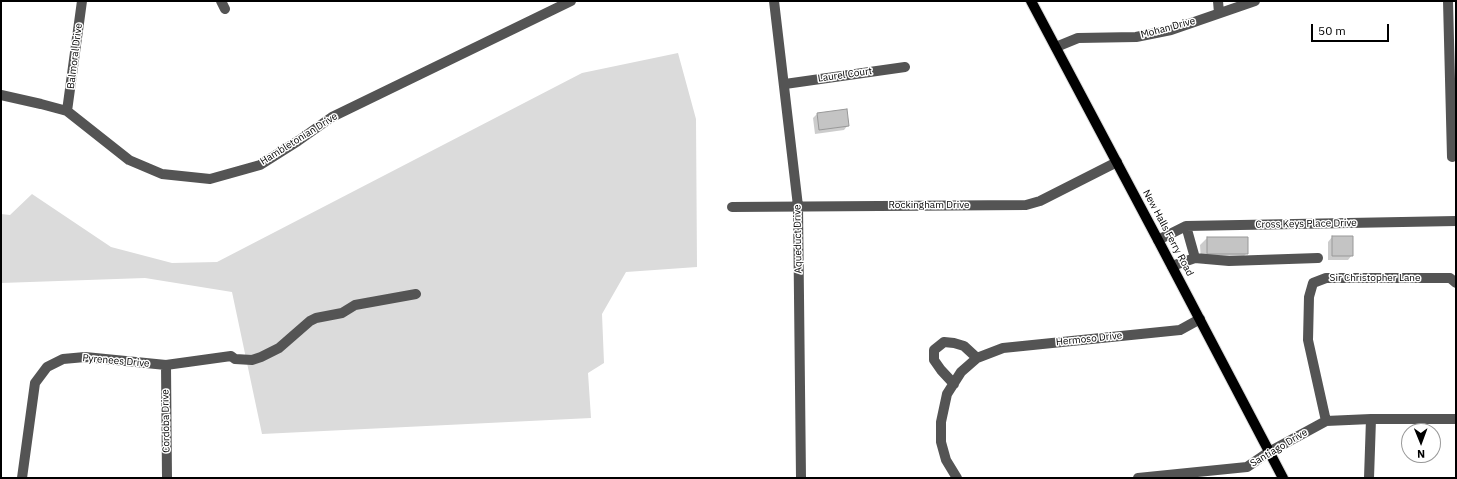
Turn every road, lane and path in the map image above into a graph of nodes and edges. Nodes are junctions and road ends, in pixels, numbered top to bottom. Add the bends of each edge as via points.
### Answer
1 (82, 1) edge
2 (571, 1) edge
3 (774, 1) edge
4 (1031, 1) edge
5 (1218, 1) edge
6 (1255, 1) edge
7 (1448, 1) edge
8 (1219, 13) junction
9 (1056, 47) junction
10 (905, 67) dead end
11 (785, 84) junction
12 (1, 95) edge
13 (68, 111) junction
14 (1452, 157) dead end
15 (1117, 162) junction
16 (798, 206) junction
17 (732, 207) dead end
18 (1456, 221) edge
19 (1186, 226) junction
20 (1158, 240) junction
21 (1195, 258) junction
22 (1318, 258) dead end
23 (1172, 266) junction
24 (1456, 283) edge
25 (416, 294) dead end
26 (1200, 319) junction
27 (978, 358) junction
28 (166, 365) junction
29 (954, 384) junction
30 (1371, 418) junction
31 (1456, 419) edge
32 (1326, 421) junction
33 (1269, 452) junction
34 (22, 478) edge
35 (167, 478) edge
36 (801, 478) edge
37 (957, 478) edge
38 (1138, 478) edge
39 (1283, 478) edge
40 (1369, 478) edge

1 - 13 street, Balmoral Drive
2 - 13 street, Hambletonian Drive via 332,117 260,165 210,179 162,174 129,160
3 - 11 street, Aqueduct Drive
4 - 9 main road, New Halls Ferry Road
5 - 8 street
6 - 8 street, Mohan Drive
7 - 14 street
8 - 9 street, Mohan Drive via 1172,30 1136,37 1078,38
9 - 15 main road, New Halls Ferry Road
10 - 11 street, Laurel Court
11 - 16 street, Aqueduct Drive
12 - 13 street, Hambletonian Drive
15 - 16 street, Rockingham Drive via 1040,201 1026,205
15 - 20 main road, New Halls Ferry Road
16 - 17 street, Rockingham Drive
16 - 36 street, Aqueduct Drive
18 - 19 street, Cross Keys Place Drive
19 - 20 street, Cross Keys Place Drive
19 - 21 street
20 - 23 main road, New Halls Ferry Road
21 - 22 street via 1229,261
21 - 23 street
23 - 26 main road, New Halls Ferry Road
24 - 32 street, Sir Christopher Lane via 1450,278 1326,278 1313,284 1309,297 1308,340
25 - 28 street, Pyrenees Drive via 355,305 342,313 316,318 278,348 252,360 235,359 231,356
26 - 27 street, Hermoso Drive via 1180,330 1003,348
26 - 33 main road, New Halls Ferry Road
27 - 29 street, Hermoso Drive via 961,372
27 - 29 street via 964,346 954,343 944,342 934,350 934,360
28 - 34 street, Pyrenees Drive via 85,357 62,359 47,367 35,383
28 - 35 street, Cordoba Drive
29 - 37 street, Hermoso Drive via 948,394 941,422 941,442 946,460
30 - 31 street, Santiago Drive
30 - 32 street, Santiago Drive
30 - 40 street
32 - 33 street, Santiago Drive
33 - 38 street, Santiago Drive via 1247,467
33 - 39 main road, New Halls Ferry Road

